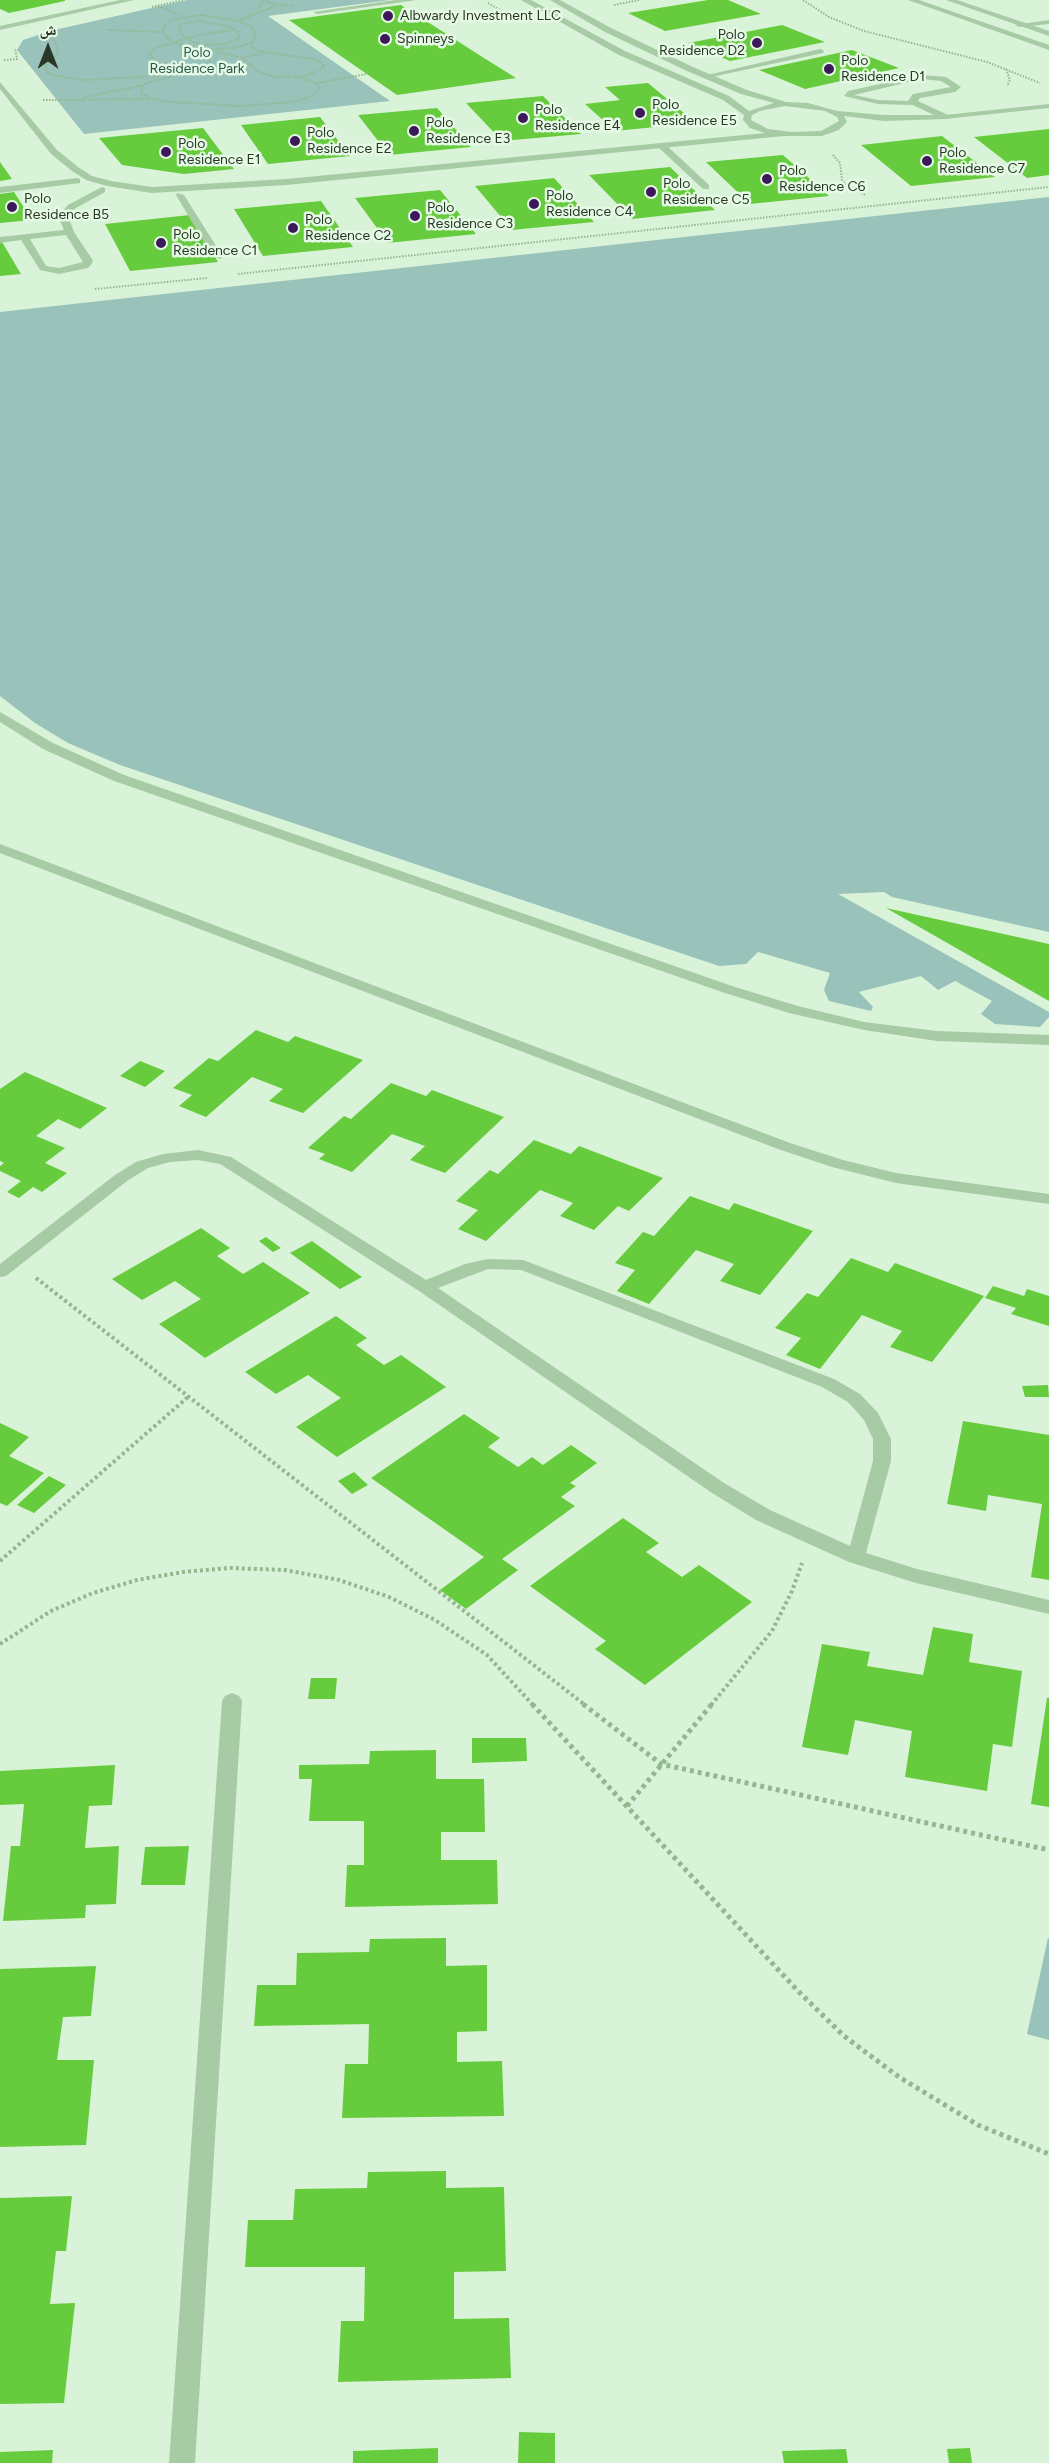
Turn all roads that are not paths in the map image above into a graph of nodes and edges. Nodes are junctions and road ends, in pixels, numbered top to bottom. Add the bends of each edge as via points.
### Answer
1 (130, 0) edge
2 (413, 0) edge
3 (525, 0) edge
4 (554, 0) edge
5 (912, 0) edge
6 (950, 0) edge
7 (86, 10) junction
8 (317, 12) dead end
9 (1049, 22) edge
10 (1019, 25) junction
11 (0, 28) edge
12 (0, 34) edge
13 (1049, 34) edge
14 (1049, 48) edge
15 (820, 51) dead end
16 (707, 76) junction
17 (0, 84) edge
18 (914, 102) junction
19 (785, 105) junction
20 (1048, 108) edge
21 (836, 112) junction
22 (748, 117) junction
23 (945, 117) junction
24 (858, 125) dead end
25 (847, 126) dead end
26 (836, 128) junction
27 (788, 134) junction
28 (661, 145) junction
29 (54, 152) junction
30 (77, 181) junction
31 (286, 182) junction
32 (706, 187) dead end
33 (0, 190) edge
34 (102, 190) junction
35 (180, 195) junction
36 (69, 232) junction
37 (24, 237) junction
38 (0, 240) edge
39 (218, 257) dead end
40 (0, 716) edge
41 (0, 848) edge
42 (1049, 1040) edge
43 (1049, 1199) edge
44 (0, 1272) edge
45 (425, 1287) junction
46 (856, 1557) junction
47 (1049, 1607) edge
48 (232, 1701) dead end
49 (182, 2463) edge

1 - 7 street
2 - 8 street
3 - 22 street via 622,53 726,98
4 - 16 street
5 - 14 street
6 - 10 street
7 - 11 street
7 - 12 street
9 - 10 street
10 - 13 street
15 - 16 street
16 - 19 street
17 - 29 street
18 - 18 street via 878,102 851,98 848,94 922,77 937,78 957,87 916,96
18 - 23 street
19 - 21 street via 808,105
19 - 22 street via 758,109
20 - 23 street
21 - 23 street via 884,118
21 - 26 street via 843,119
22 - 27 street via 758,129
22 - 28 street via 739,128 725,133
23 - 24 street
25 - 26 street
26 - 27 street via 822,133
27 - 28 street
28 - 31 street
28 - 32 street
29 - 30 street via 59,165
29 - 31 street via 89,178 137,189 183,190
30 - 33 street
30 - 34 street
31 - 35 street
34 - 35 street
34 - 36 street via 65,212 63,221
35 - 39 street
36 - 37 street
36 - 37 street via 88,262 69,271 43,268
37 - 38 street
40 - 42 street via 48,746 119,778 794,1010 864,1026 937,1036
41 - 43 street via 838,1164 896,1178
44 - 45 street via 142,1165 169,1157 198,1155 225,1160 246,1171
45 - 46 street via 718,1488 763,1515
45 - 46 street via 488,1264 523,1265 828,1383 854,1398 872,1417 882,1439 882,1461
46 - 47 street via 916,1576
48 - 49 street

